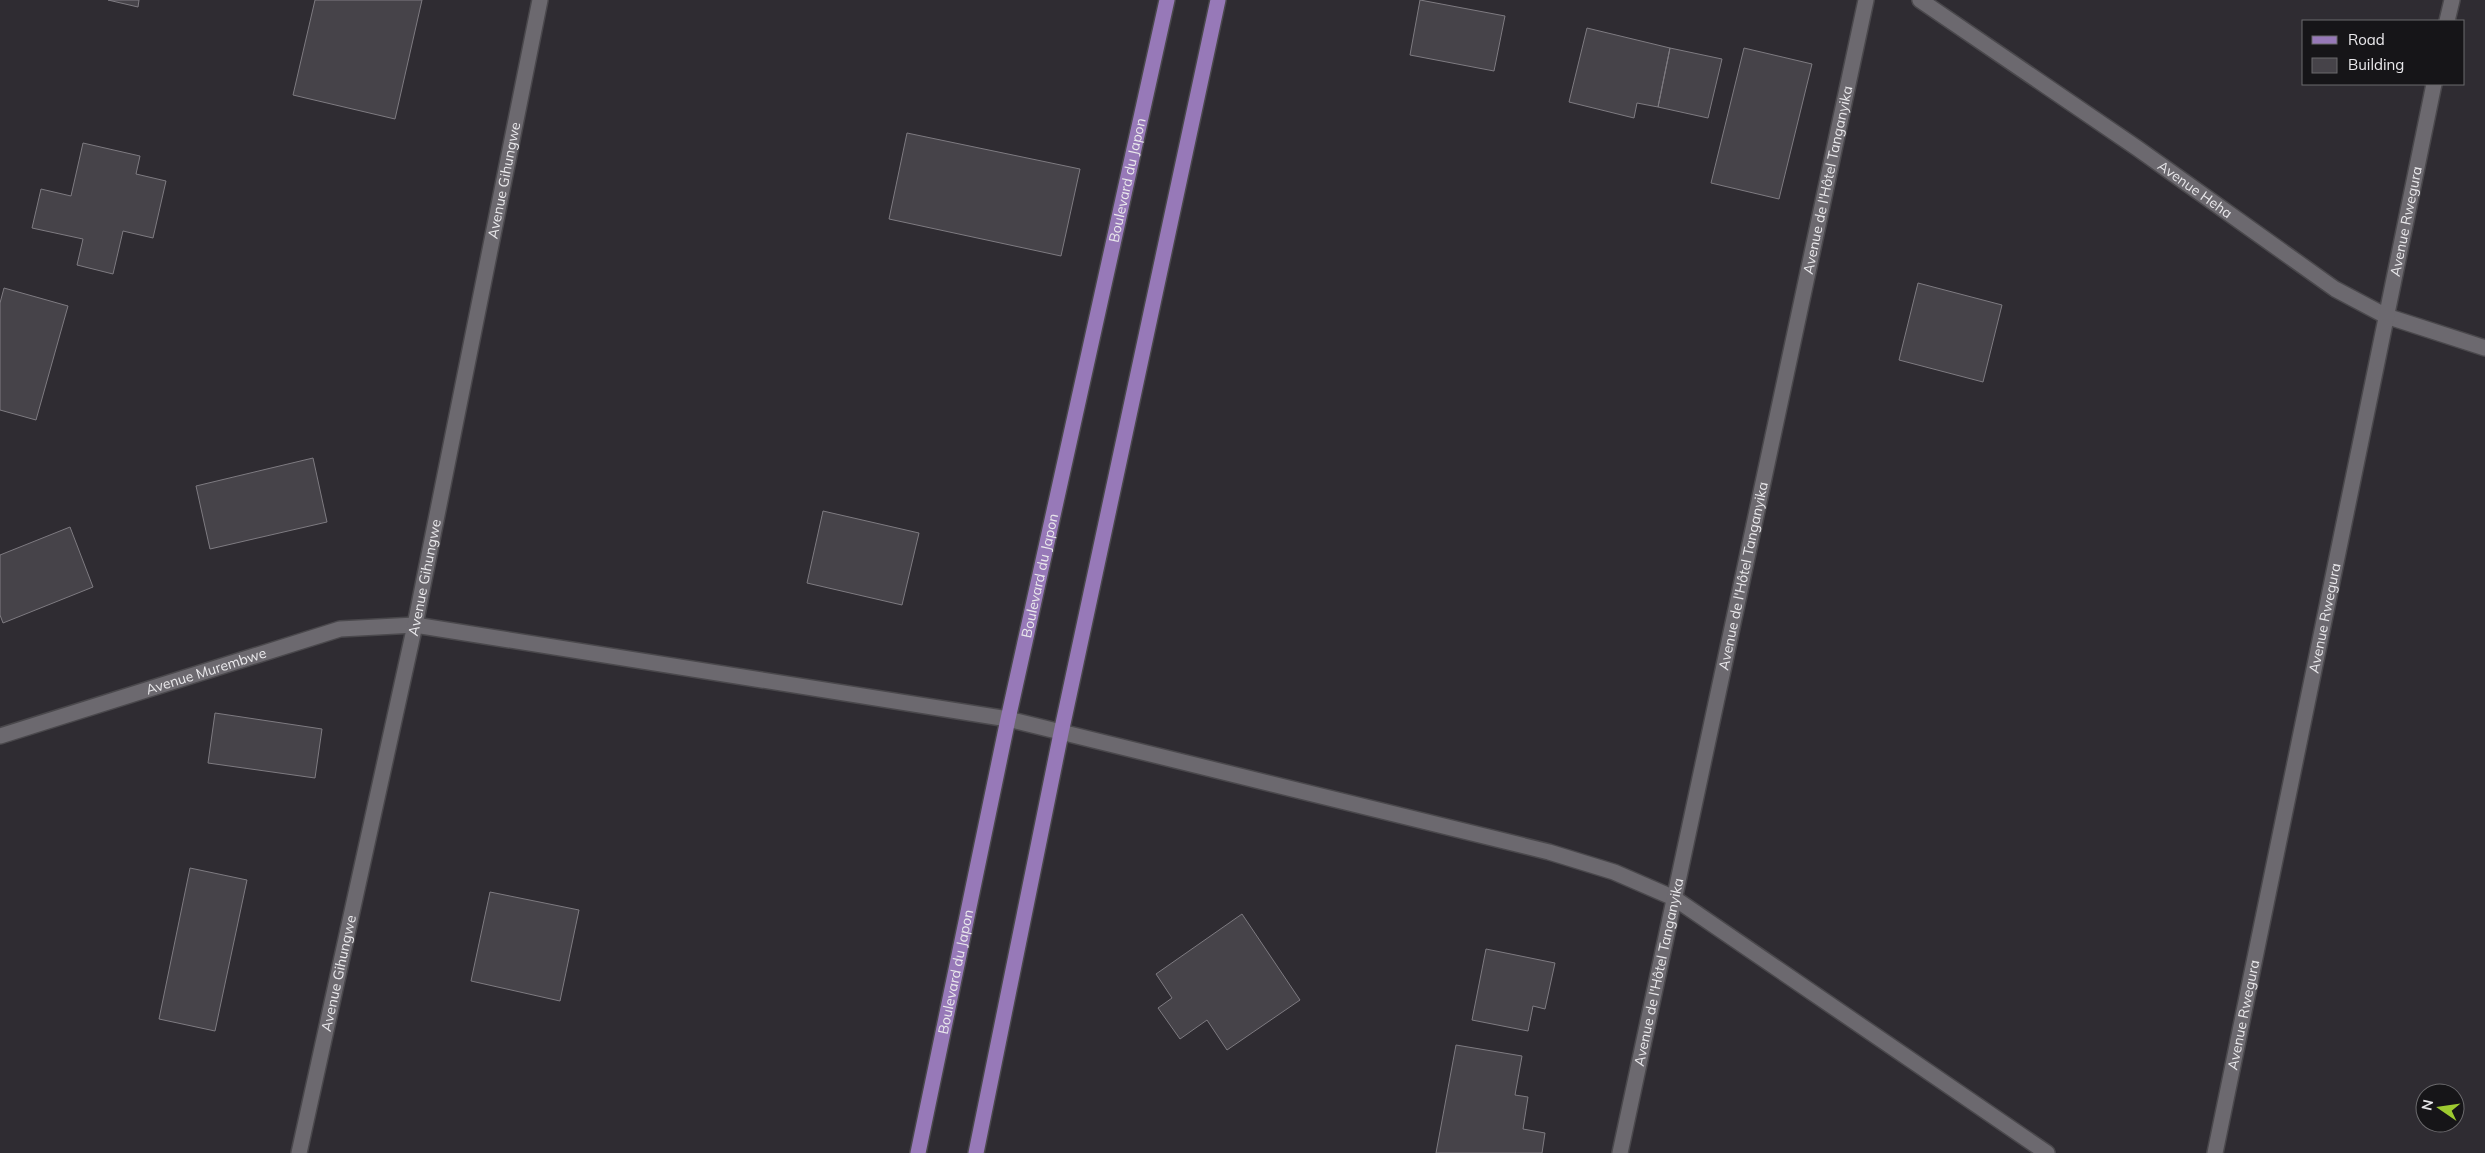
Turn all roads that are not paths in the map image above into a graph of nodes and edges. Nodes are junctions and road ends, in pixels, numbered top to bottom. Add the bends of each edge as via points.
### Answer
1 (540, 0) edge
2 (1167, 0) edge
3 (1218, 0) edge
4 (1866, 0) edge
5 (1920, 0) edge
6 (2452, 0) edge
7 (2448, 20) edge
8 (2434, 85) edge
9 (2386, 316) junction
10 (2485, 348) edge
11 (415, 625) junction
12 (1008, 719) junction
13 (1061, 733) junction
14 (0, 736) edge
15 (1674, 898) junction
16 (299, 1153) edge
17 (918, 1153) edge
18 (976, 1153) edge
19 (1620, 1153) edge
20 (2047, 1153) edge
21 (2216, 1153) edge

1 - 11 street, Avenue Gihungwe
2 - 12 main road, Boulevard du Japon
3 - 13 main road
4 - 15 street, Avenue de l'Hôtel Tanganyika
5 - 9 street, Avenue Heha via 2137,148 2335,289
6 - 7 street
8 - 9 street, Avenue Rwegura
9 - 10 street, Avenue Heha
9 - 21 street, Avenue Rwegura
11 - 12 street, Avenue Murembwe
11 - 14 street, Avenue Murembwe via 340,629
11 - 16 street, Avenue Gihungwe
12 - 13 street, Avenue Murembwe
12 - 17 main road, Boulevard du Japon
13 - 15 street, Avenue Murembwe via 1549,852 1614,872
13 - 18 main road
15 - 19 street, Avenue de l'Hôtel Tanganyika
15 - 20 street, Avenue Murembwe

